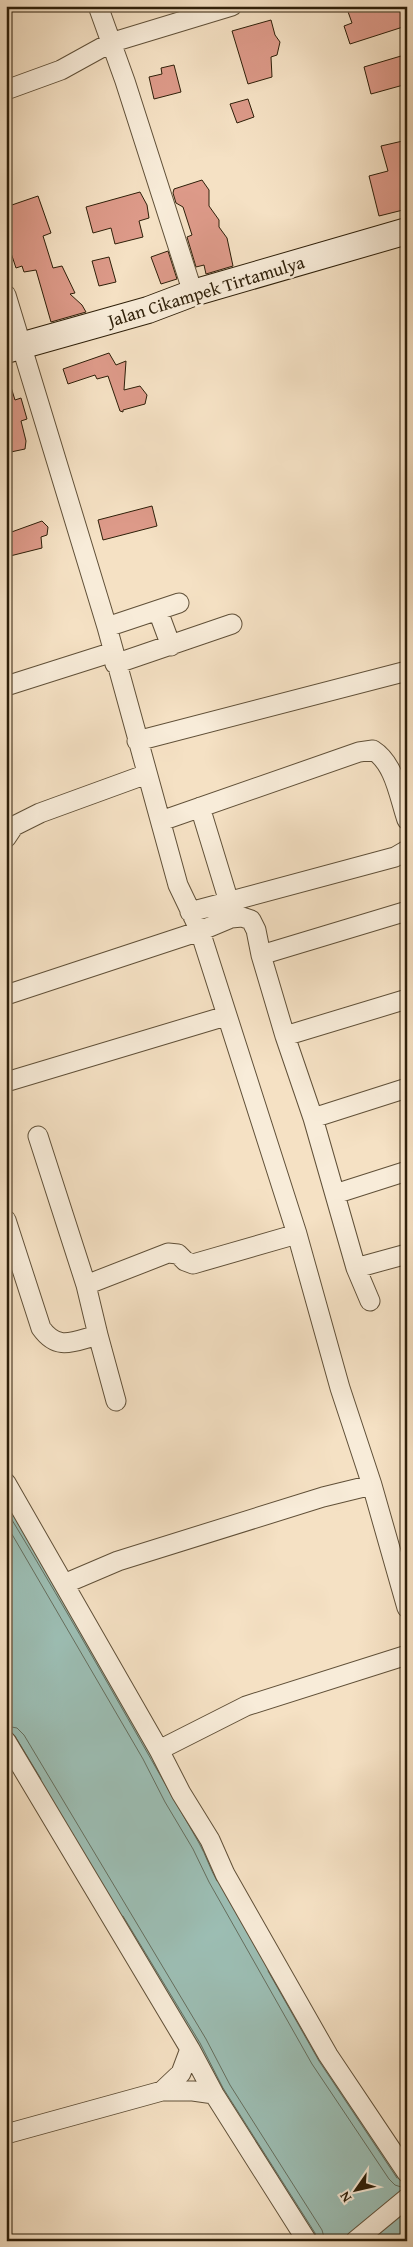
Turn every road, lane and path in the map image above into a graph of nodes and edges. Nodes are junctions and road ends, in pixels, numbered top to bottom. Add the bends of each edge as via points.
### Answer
1 (98, 6) edge
2 (232, 6) edge
3 (110, 43) junction
4 (6, 90) edge
5 (407, 231) edge
6 (193, 294) junction
7 (6, 295) edge
8 (14, 348) edge
9 (179, 603) dead end
10 (158, 611) junction
11 (232, 624) dead end
12 (106, 627) junction
13 (171, 646) junction
14 (114, 658) junction
15 (407, 670) edge
16 (6, 686) edge
17 (137, 741) junction
18 (146, 774) junction
19 (200, 807) junction
20 (407, 820) edge
21 (161, 821) junction
22 (6, 838) edge
23 (407, 850) edge
24 (229, 902) junction
25 (407, 911) edge
26 (190, 912) junction
27 (200, 931) junction
28 (261, 955) junction
29 (7, 993) edge
30 (407, 999) edge
31 (226, 1016) junction
32 (286, 1036) junction
33 (6, 1082) edge
34 (407, 1088) edge
35 (313, 1118) junction
36 (38, 1136) dead end
37 (407, 1171) edge
38 (335, 1194) junction
39 (6, 1220) edge
40 (298, 1234) junction
41 (407, 1254) edge
42 (356, 1268) junction
43 (86, 1285) junction
44 (370, 1301) dead end
45 (98, 1334) junction
46 (116, 1401) dead end
47 (6, 1483) edge
48 (372, 1485) junction
49 (64, 1584) junction
50 (407, 1608) edge
51 (407, 1655) edge
52 (6, 1741) edge
53 (159, 1750) junction
54 (190, 2049) junction
55 (162, 2091) junction
56 (214, 2094) junction
57 (6, 2134) edge
58 (407, 2173) edge
59 (405, 2200) edge
60 (307, 2241) edge
61 (355, 2241) edge

1 - 3 street
2 - 3 street
3 - 4 street via 61,70
3 - 6 street
5 - 6 street, Jalan Cikampek Tirtamulya
6 - 8 street, Jalan Cikampek Tirtamulya
7 - 8 street
8 - 12 street
9 - 10 street
10 - 12 street
10 - 13 street
11 - 13 street
12 - 14 street
13 - 14 street
14 - 16 street
14 - 17 street
15 - 17 street
17 - 18 street
18 - 21 street
18 - 22 street via 40,813 14,826
19 - 20 street via 372,750 382,756 392,775
19 - 21 street
19 - 24 street
21 - 26 street via 178,885
23 - 24 street via 395,857
24 - 26 street
25 - 28 street
26 - 27 street
27 - 28 street via 231,918 251,920
27 - 29 street
27 - 31 street
28 - 32 street
30 - 32 street
31 - 33 street
31 - 40 street
32 - 35 street
34 - 35 street
35 - 38 street
36 - 43 street
37 - 38 street
38 - 42 street
39 - 45 street via 41,1328 47,1336 62,1344
40 - 43 street via 192,1264 178,1254 168,1253
40 - 48 street via 340,1388
41 - 42 street
42 - 44 street
43 - 45 street
45 - 46 street
47 - 49 street
48 - 49 street via 323,1497 118,1561
48 - 50 street
49 - 53 street
51 - 53 street via 246,1706
52 - 54 street
53 - 58 street via 328,2055
54 - 55 street via 181,2073
54 - 56 street
55 - 56 street
55 - 57 street
56 - 60 street
59 - 61 street

